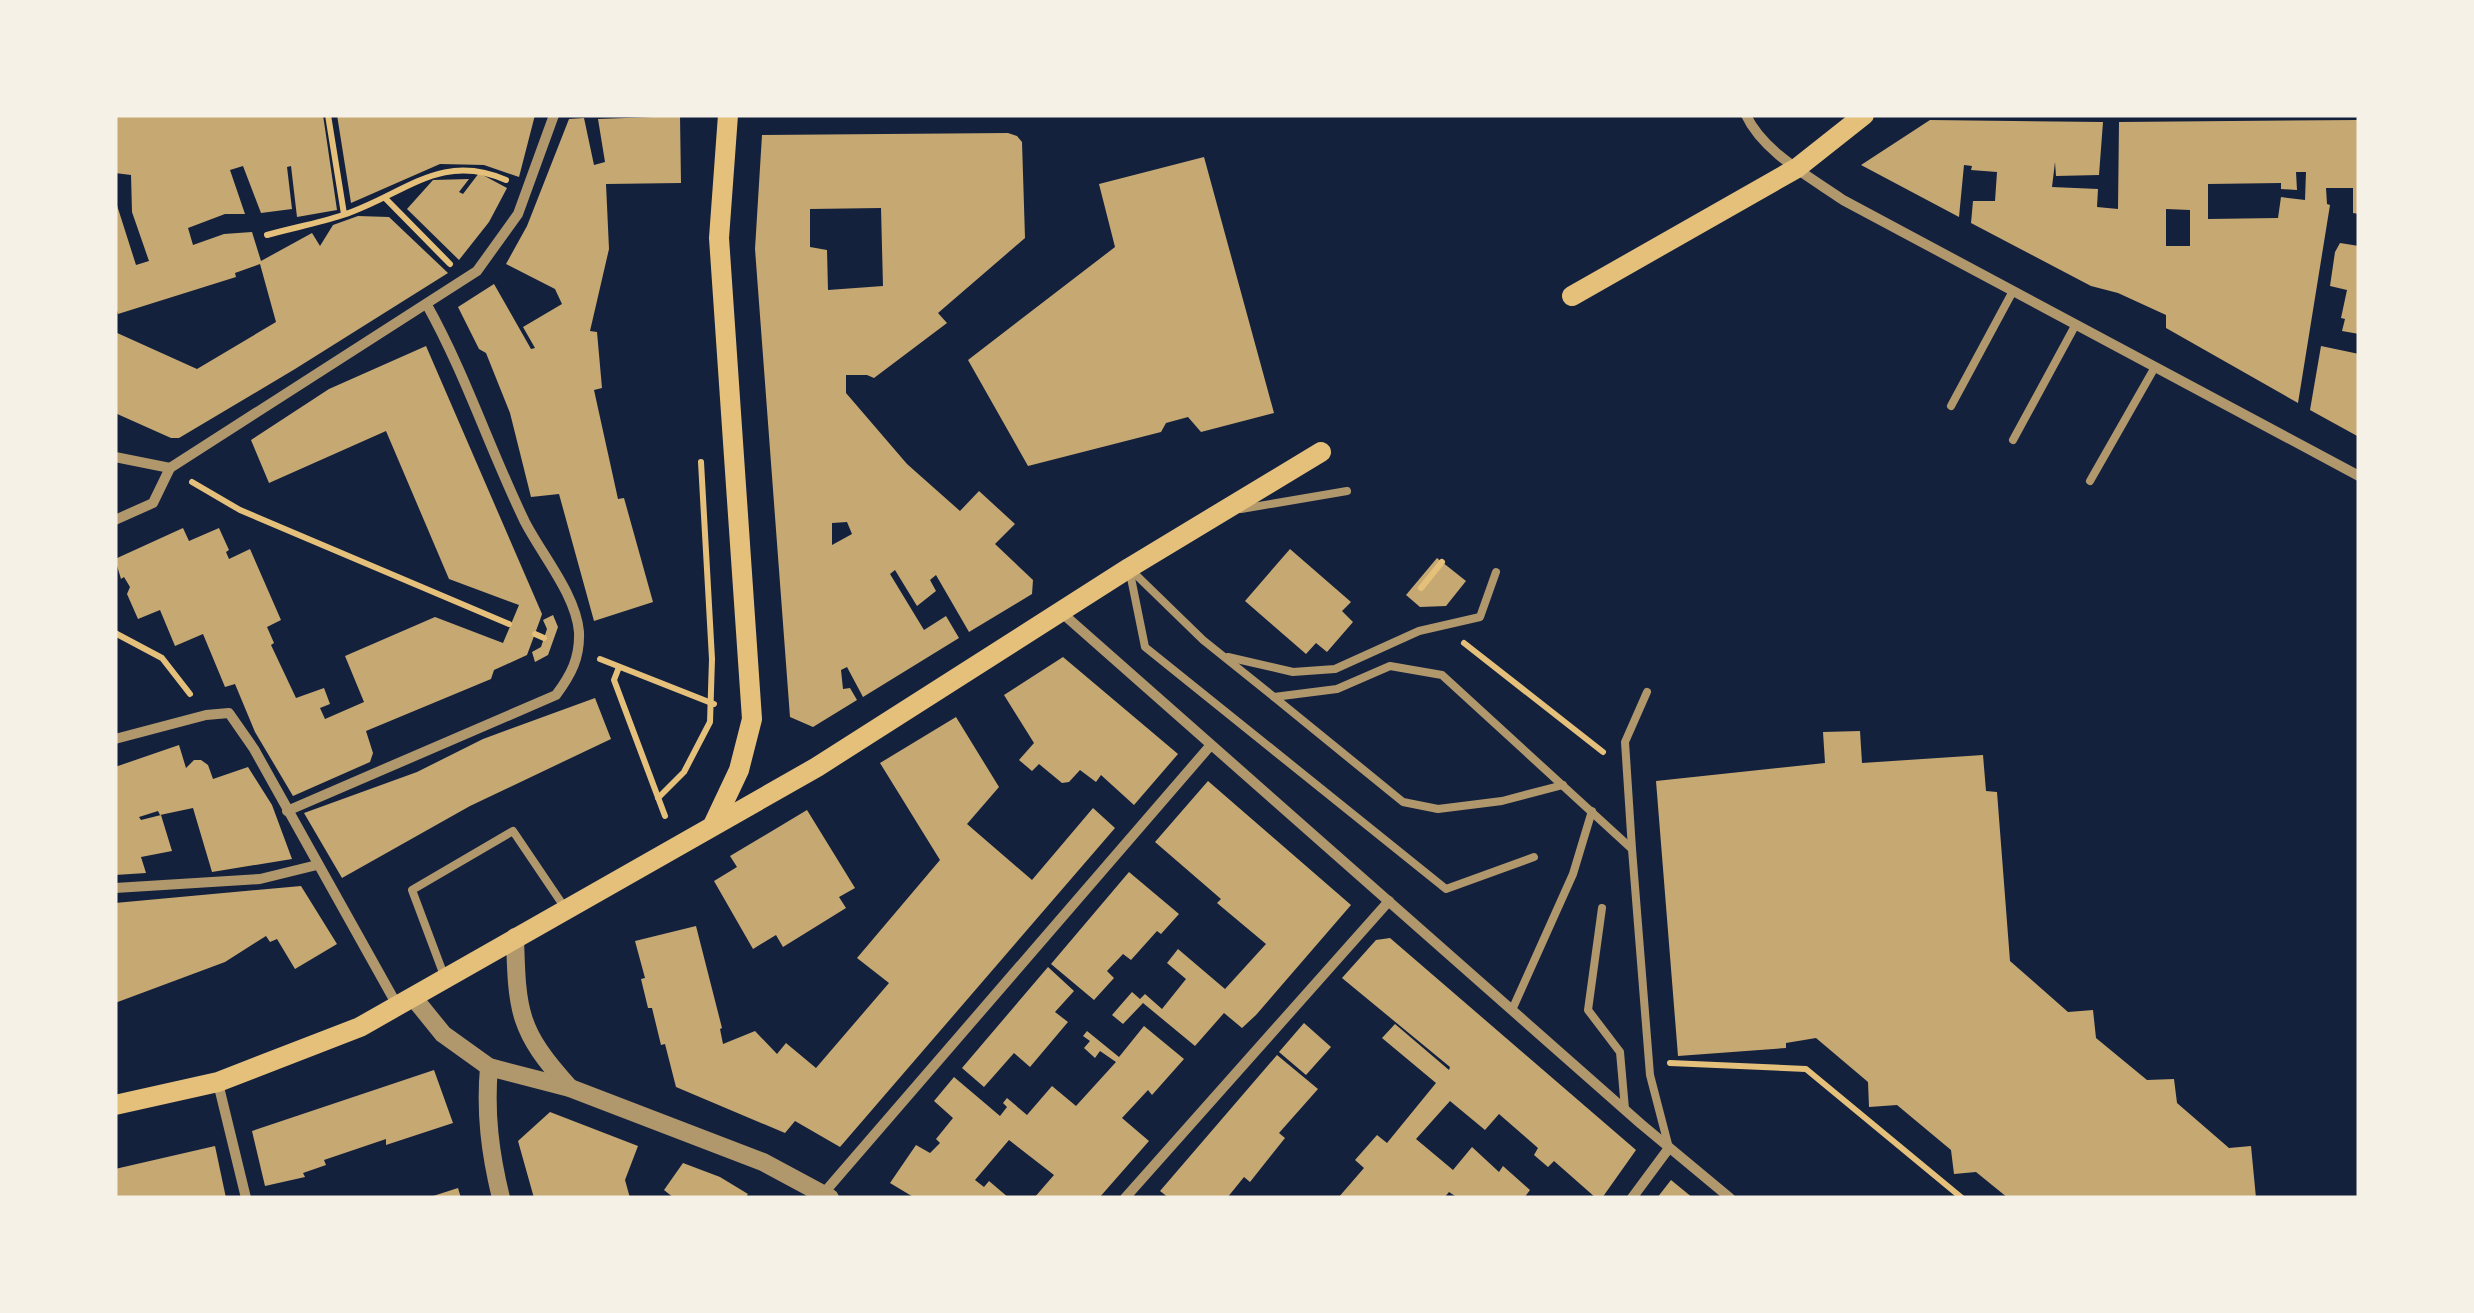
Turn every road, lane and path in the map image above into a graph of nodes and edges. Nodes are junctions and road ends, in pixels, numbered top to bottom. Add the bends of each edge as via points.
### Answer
1 (328, 115) edge
2 (554, 115) edge
3 (728, 115) edge
4 (1746, 115) edge
5 (1864, 115) edge
6 (1797, 168) junction
7 (528, 189) junction
8 (385, 198) junction
9 (344, 214) junction
10 (267, 235) dead end
11 (465, 279) junction
12 (2013, 290) junction
13 (1572, 296) dead end
14 (426, 305) junction
15 (2076, 324) junction
16 (2154, 366) junction
17 (1950, 406) dead end
18 (2012, 440) dead end
19 (700, 446) dead end
20 (1321, 452) dead end
21 (115, 457) edge
22 (170, 468) junction
23 (2359, 476) edge
24 (2090, 481) dead end
25 (1347, 491) dead end
26 (1222, 512) junction
27 (115, 520) edge
28 (1442, 562) dead end
29 (1129, 568) junction
30 (1496, 572) dead end
31 (1421, 588) dead end
32 (1062, 613) junction
33 (1458, 622) junction
34 (509, 624) dead end
35 (115, 633) edge
36 (535, 634) dead end
37 (544, 638) dead end
38 (592, 656) dead end
39 (1224, 656) junction
40 (619, 667) junction
41 (1646, 692) dead end
42 (1274, 697) junction
43 (712, 704) junction
44 (206, 715) junction
45 (752, 719) junction
46 (115, 740) edge
47 (1210, 746) junction
48 (1563, 785) junction
49 (658, 798) junction
50 (1628, 804) junction
51 (288, 810) junction
52 (1592, 812) junction
53 (665, 816) dead end
54 (714, 823) junction
55 (1632, 848) junction
56 (1534, 857) dead end
57 (317, 865) junction
58 (115, 888) edge
59 (1388, 902) junction
60 (565, 908) junction
61 (1602, 908) dead end
62 (515, 937) junction
63 (445, 978) junction
64 (405, 1001) junction
65 (1512, 1010) junction
66 (1669, 1048) dead end
67 (489, 1067) junction
68 (218, 1082) junction
69 (570, 1088) junction
70 (115, 1106) edge
71 (1624, 1109) junction
72 (1669, 1148) junction
73 (826, 1196) edge
74 (246, 1198) edge
75 (501, 1198) edge
76 (1124, 1198) edge
77 (1632, 1198) edge
78 (1730, 1198) edge
79 (1962, 1198) edge

1 - 9 path
2 - 7 street
3 - 45 main road via 719,238
4 - 6 street via 1753,130
5 - 6 main road
6 - 12 street
6 - 13 main road
7 - 8 path via 480,169 435,172
7 - 11 street via 518,214
8 - 9 path
8 - 11 path
9 - 10 path
11 - 14 street
12 - 15 street
12 - 17 lane
14 - 22 street
14 - 51 street via 526,522 561,582 579,629 575,668 556,695
15 - 16 street
15 - 18 lane
16 - 23 street
16 - 24 lane
19 - 43 path
20 - 26 main road
21 - 22 street
22 - 27 street via 152,502
22 - 34 path via 240,510
25 - 26 lane
26 - 29 main road
28 - 31 path
29 - 32 main road
29 - 39 lane
29 - 56 lane via 1145,647 1446,889
30 - 33 lane via 1480,617
32 - 47 street
32 - 54 main road via 817,767
33 - 39 lane via 1419,631 1336,669 1293,672
33 - 50 path via 1464,644 1604,752
35 - 44 path via 162,658
36 - 37 path
38 - 40 path
39 - 42 lane
40 - 43 path
40 - 49 path via 614,680
41 - 50 lane via 1625,742
42 - 48 lane via 1403,802 1438,809
42 - 48 lane via 1336,689 1390,666 1442,675
43 - 45 path
43 - 49 path via 700,747
44 - 46 street
44 - 51 street via 229,714
45 - 54 main road via 739,770
47 - 59 street
47 - 73 street
48 - 52 lane
49 - 53 path
50 - 55 lane
51 - 57 street
52 - 55 lane
52 - 65 lane via 1573,874
54 - 60 main road
55 - 72 lane via 1650,1075
57 - 58 street via 260,879
57 - 64 street
59 - 65 street
59 - 76 street
60 - 62 main road
60 - 63 lane via 513,831 446,870 412,890
61 - 71 lane via 1588,1010 1620,1052
62 - 63 main road
62 - 69 street via 524,1022 539,1054
63 - 64 main road
64 - 67 street
64 - 68 main road via 360,1027
65 - 71 street
66 - 79 path via 1670,1065 1806,1069
67 - 69 street
67 - 75 street via 490,1156
68 - 70 main road
68 - 74 street
69 - 73 street via 763,1162
71 - 72 street
72 - 77 street
72 - 78 street

